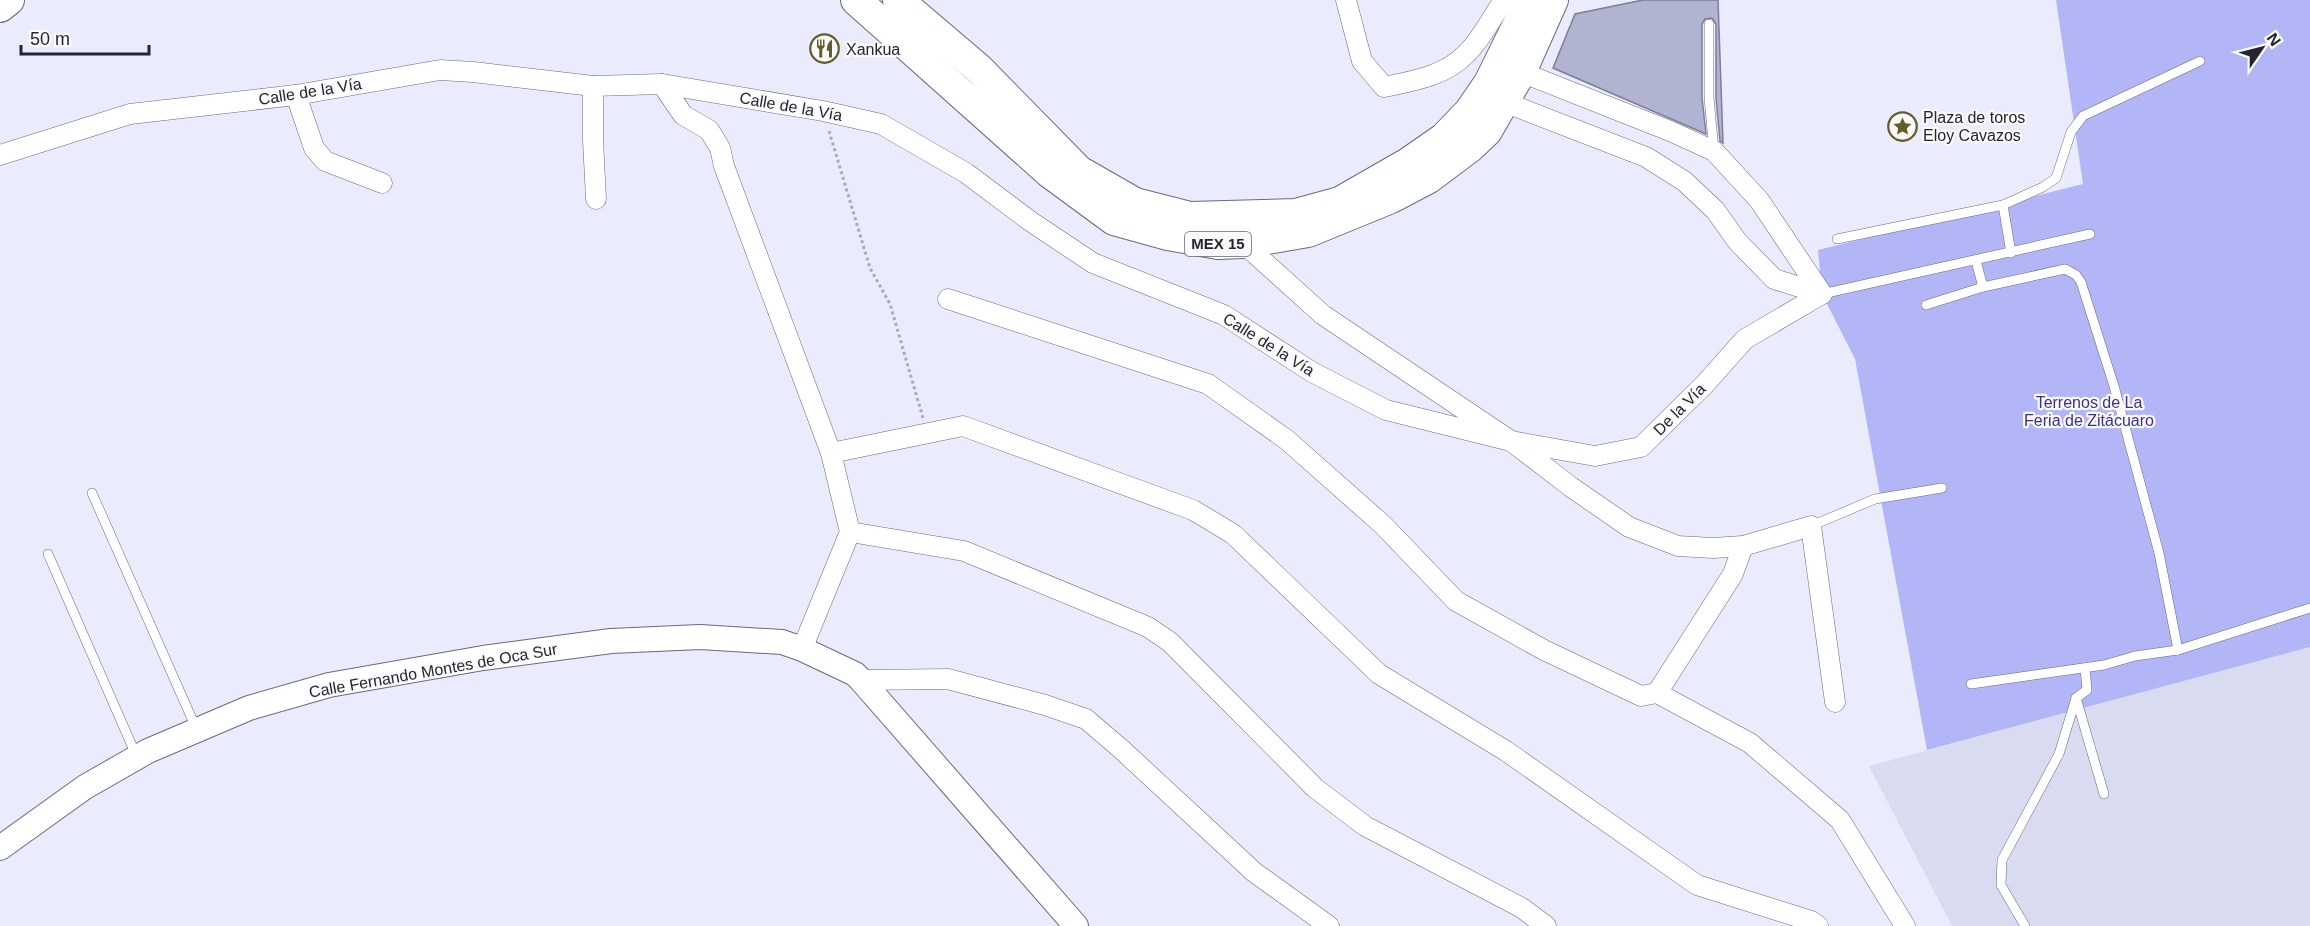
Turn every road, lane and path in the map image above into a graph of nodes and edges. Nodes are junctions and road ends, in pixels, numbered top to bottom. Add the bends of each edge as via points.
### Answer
1 (9, 0) edge
2 (856, 0) edge
3 (898, 0) edge
4 (1346, 0) edge
5 (1504, 0) edge
6 (1530, 0) edge
7 (1553, 0) edge
8 (0, 7) edge
9 (1709, 24) dead end
10 (2200, 61) dead end
11 (1521, 72) junction
12 (662, 84) junction
13 (593, 86) junction
14 (296, 95) junction
15 (1504, 102) junction
16 (823, 111) junction
17 (1714, 152) junction
18 (0, 155) edge
19 (382, 183) dead end
20 (596, 200) dead end
21 (2003, 205) junction
22 (2090, 234) dead end
23 (1837, 239) dead end
24 (1243, 243) junction
25 (2011, 253) junction
26 (1976, 261) junction
27 (1983, 287) junction
28 (1822, 294) junction
29 (948, 299) dead end
30 (1926, 305) dead end
31 (928, 434) junction
32 (1511, 441) junction
33 (831, 453) junction
34 (1942, 488) dead end
35 (92, 493) dead end
36 (1811, 526) junction
37 (850, 532) junction
38 (1743, 546) junction
39 (48, 554) dead end
40 (2310, 608) edge
41 (802, 649) junction
42 (2178, 650) junction
43 (2085, 668) junction
44 (861, 680) junction
45 (1971, 684) dead end
46 (1658, 693) junction
47 (2076, 698) junction
48 (1835, 702) dead end
49 (197, 730) junction
50 (137, 758) junction
51 (2104, 794) dead end
52 (0, 848) edge
53 (1076, 926) edge
54 (1329, 926) edge
55 (1546, 926) edge
56 (1818, 926) edge
57 (1905, 926) edge
58 (2025, 926) edge

1 - 8 main road
2 - 24 main road, MEX 15 via 1050,173 1114,220 1218,244
3 - 6 main road, MEX 15 via 979,69 1079,171 1135,203 1190,217 1296,214 1340,202 1407,163 1444,138 1469,112 1489,83
4 - 5 street via 1362,61 1384,87 1434,75 1450,67 1467,54
7 - 11 main road, MEX 15
9 - 17 lane
10 - 21 lane via 2083,116 2071,132 2056,178
11 - 15 main road, MEX 15
11 - 17 street via 1670,130
12 - 13 street, Calle de la Vía
12 - 16 street, Calle de la Vía
12 - 33 street via 683,115 709,130 720,148
13 - 14 street, Calle de la Vía via 440,70
13 - 20 street
14 - 18 street, Calle de la Vía via 130,114
14 - 19 street via 314,148 326,161
15 - 24 main road, MEX 15 via 1487,130 1429,178 1308,232
15 - 28 street via 1646,157 1684,181 1715,210 1737,241 1774,279
16 - 31 path via 870,268 890,304
16 - 32 street, Calle de la Vía via 881,124 966,173 1093,263 1224,315 1312,372 1386,410
17 - 28 street via 1759,200
21 - 23 lane
21 - 25 lane
22 - 25 lane
24 - 32 street via 1323,315
25 - 26 lane
26 - 27 lane
26 - 28 lane
27 - 30 lane
27 - 42 lane via 2065,269 2080,282 2114,386 2159,553
28 - 32 street, De la Vía via 1745,339 1641,447 1595,456
29 - 46 street via 1208,384 1287,440 1383,525 1456,601 1544,650 1641,696
31 - 33 street
31 - 56 street via 963,426 1193,510 1233,534 1379,674 1506,751 1697,885
32 - 38 street via 1629,526 1678,546
33 - 37 street
34 - 36 lane via 1875,499
35 - 49 lane
36 - 38 street
36 - 48 street
37 - 41 street
37 - 55 street via 964,551 1148,627 1170,642 1315,788 1365,826 1521,908
38 - 46 street via 1733,574
39 - 50 lane
40 - 42 lane
41 - 44 street, Calle Fernando Montes de Oca Sur
41 - 49 street, Calle Fernando Montes de Oca Sur via 782,642 700,637 599,642 329,685 249,708
42 - 43 lane
43 - 45 lane
43 - 47 lane via 2087,690
44 - 53 street, Calle Fernando Montes de Oca Sur
44 - 54 street via 948,679 1086,719 1254,872
46 - 57 street via 1750,743 1839,820
47 - 51 lane
47 - 58 lane via 2059,754 2002,860 2001,885
49 - 50 street, Calle Fernando Montes de Oca Sur
50 - 52 street, Calle Fernando Montes de Oca Sur via 85,787

